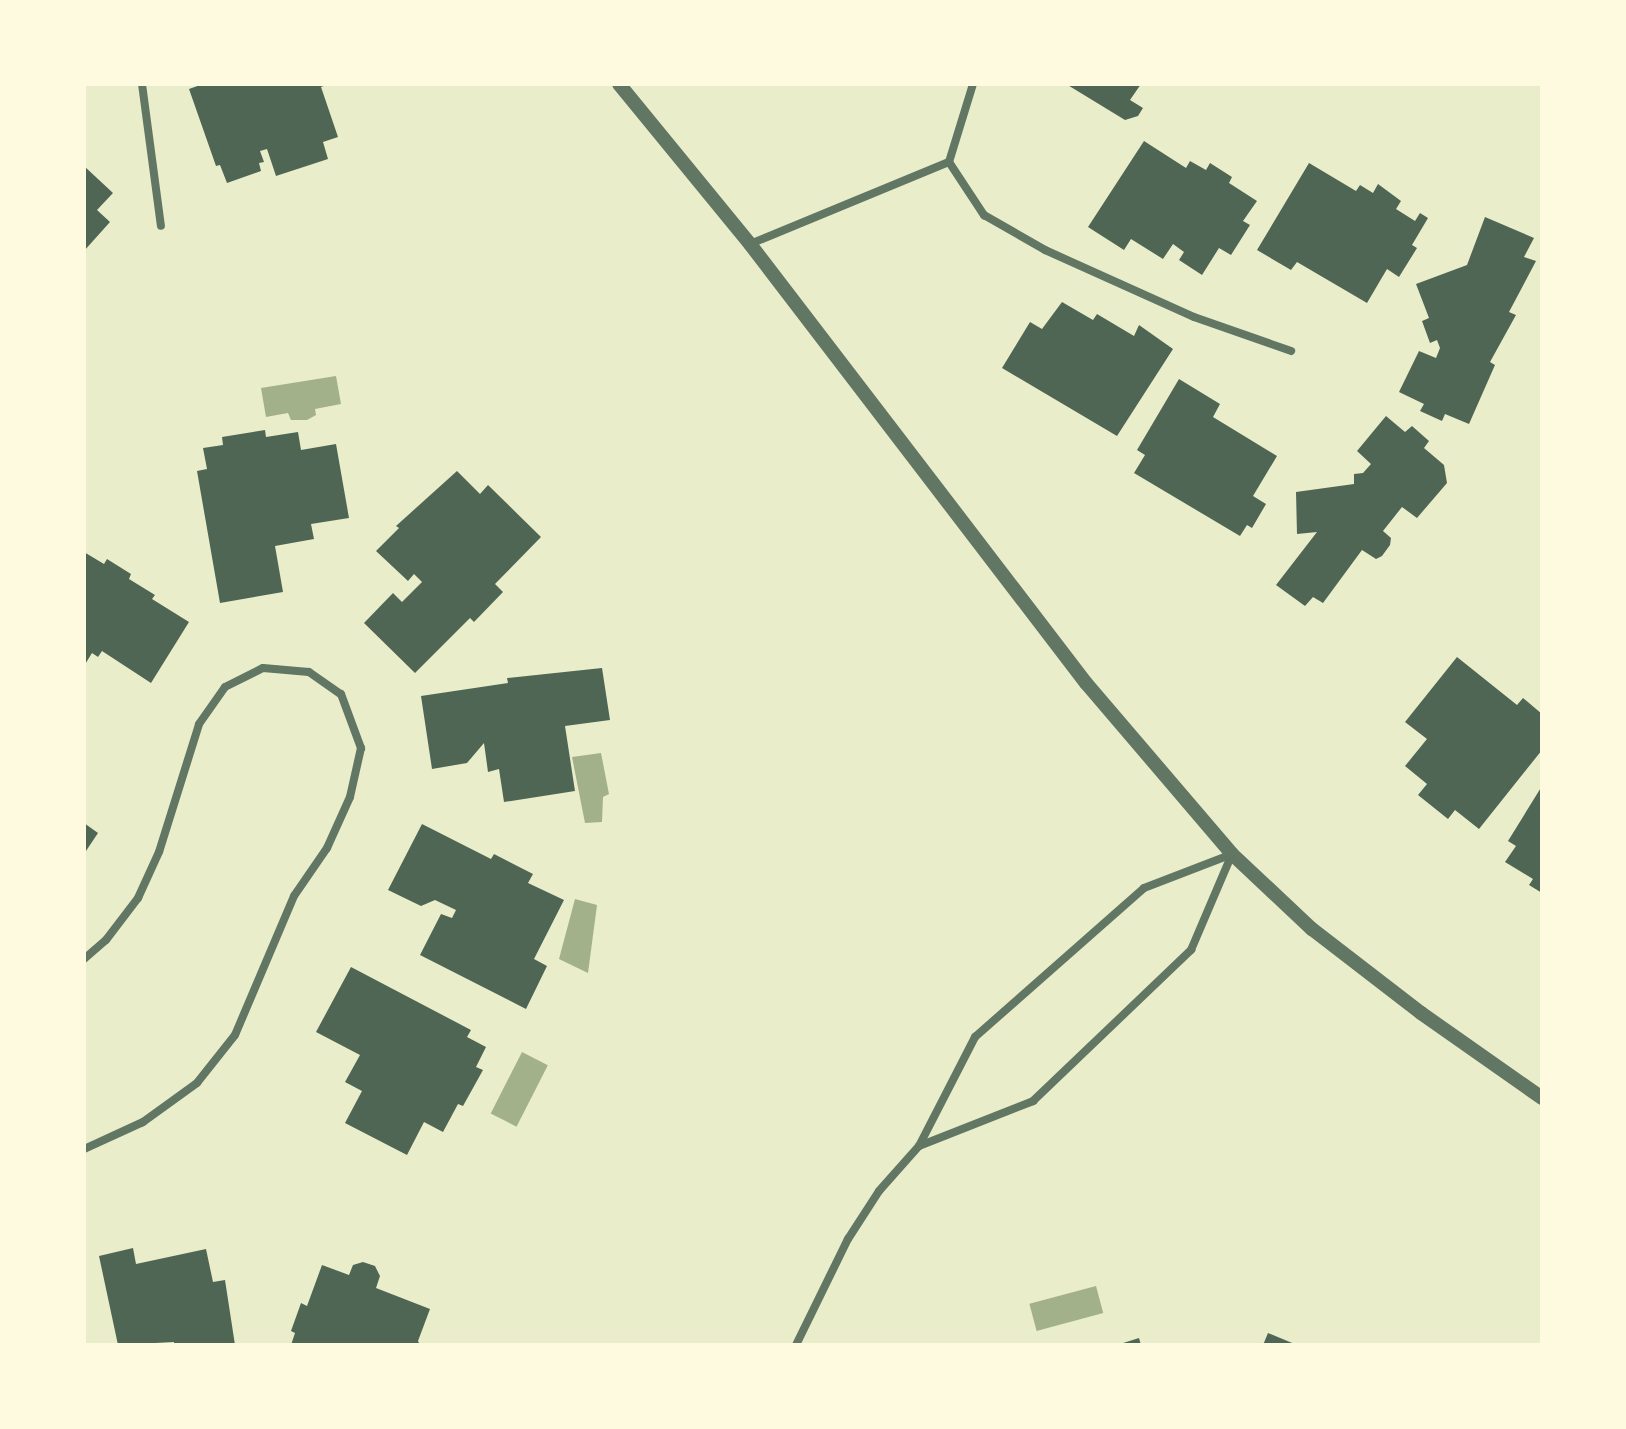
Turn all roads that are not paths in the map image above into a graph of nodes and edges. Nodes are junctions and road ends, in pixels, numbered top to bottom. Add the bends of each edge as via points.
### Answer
1 (142, 84) edge
2 (619, 84) edge
3 (973, 84) edge
4 (949, 162) junction
5 (161, 226) dead end
6 (750, 244) junction
7 (1291, 351) dead end
8 (1232, 854) junction
9 (84, 959) edge
10 (1542, 1098) edge
11 (919, 1146) junction
12 (84, 1149) edge
13 (796, 1345) edge

1 - 5 street
2 - 6 street
3 - 4 street
4 - 6 street
4 - 7 street via 984,215 1045,250 1194,317
6 - 8 street via 1086,683
8 - 10 street via 1312,929
8 - 11 street via 1144,888 975,1037
8 - 11 street via 1191,950 1033,1101
9 - 12 street via 138,898 159,852 199,724 225,687 263,668 309,672 341,694 361,748 350,797 327,848 294,896 235,1035 197,1083 143,1122
11 - 13 street via 879,1191 848,1239

